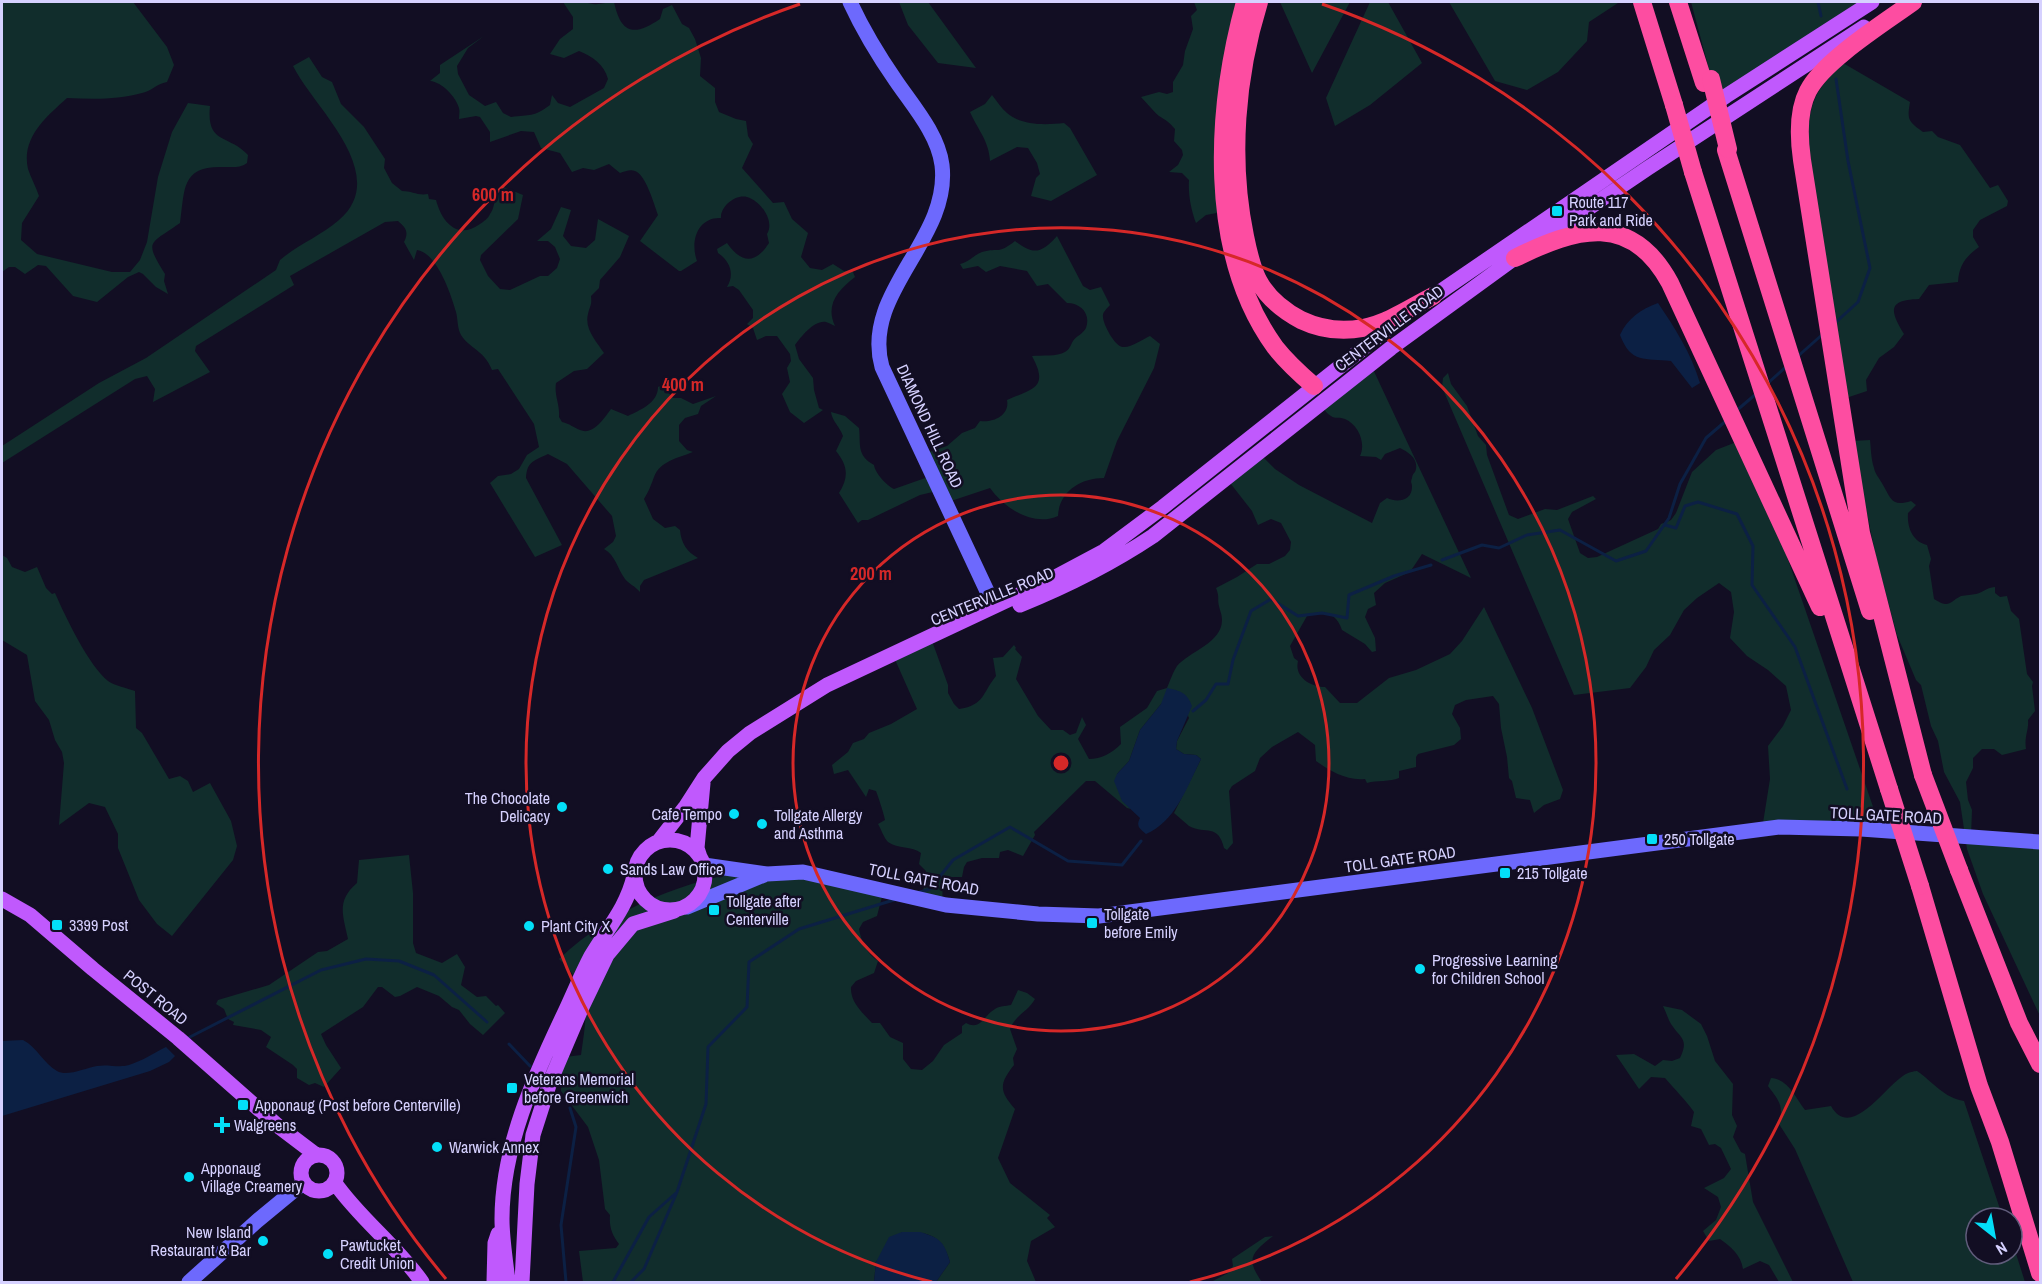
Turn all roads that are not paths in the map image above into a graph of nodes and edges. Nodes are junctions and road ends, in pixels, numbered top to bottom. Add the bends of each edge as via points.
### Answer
1 (850, 2) edge
2 (1245, 2) edge
3 (1259, 2) edge
4 (1642, 2) edge
5 (1678, 2) edge
6 (1690, 2) edge
7 (1872, 2) edge
8 (1905, 2) edge
9 (1913, 2) edge
10 (1708, 81) junction
11 (1515, 258) junction
12 (1433, 296) junction
13 (1314, 386) junction
14 (1332, 394) junction
15 (1146, 519) junction
16 (1159, 532) junction
17 (996, 610) junction
18 (1863, 706) junction
19 (1923, 775) junction
20 (704, 778) junction
21 (658, 842) junction
22 (2040, 842) edge
23 (702, 861) junction
24 (767, 874) junction
25 (634, 876) junction
26 (2, 899) edge
27 (681, 909) junction
28 (2040, 1064) edge
29 (309, 1159) junction
30 (303, 1183) junction
31 (330, 1187) junction
32 (502, 1219) junction
33 (2040, 1273) edge
34 (189, 1282) edge
35 (422, 1282) edge
36 (494, 1282) edge
37 (508, 1282) edge
38 (522, 1282) edge

1 - 17 main road, DIAMOND HILL ROAD via 874,49 921,117 942,166 934,220 890,298 880,330 879,355
2 - 13 highway via 1232,57 1223,128 1231,238 1242,283 1270,340
3 - 12 highway via 1240,82 1237,161 1242,222 1259,282 1289,314 1312,325 1338,330 1376,324
4 - 18 highway, bridge
5 - 10 highway
6 - 10 highway
7 - 12 main road, CENTERVILLE ROAD via 1726,96
8 - 11 main road, CENTERVILLE ROAD
9 - 19 highway via 1816,77 1802,107 1800,148 1862,533
10 - 19 highway, bridge via 1790,361
11 - 14 main road, CENTERVILLE ROAD
11 - 18 highway via 1548,242 1594,232 1619,236 1642,247 1655,260 1670,284
12 - 13 main road, CENTERVILLE ROAD
13 - 14 main road
13 - 15 main road, CENTERVILLE ROAD
14 - 16 main road, CENTERVILLE ROAD
15 - 16 main road
15 - 17 main road, CENTERVILLE ROAD via 1104,550
16 - 17 main road, CENTERVILLE ROAD via 1093,572
17 - 20 main road, CENTERVILLE ROAD via 828,685 750,733
18 - 33 highway, bridge
19 - 28 highway, bridge via 2019,1023
20 - 21 main road, CENTERVILLE ROAD
20 - 23 main road via 697,848
21 - 23 main road via 682,842 693,848
21 - 25 main road via 638,859
22 - 24 main road, TOLL GATE ROAD via 1779,827 1099,916 946,905 803,872
23 - 24 main road, TOLL GATE ROAD
23 - 27 main road via 703,889
24 - 27 main road, TOLL GATE ROAD
25 - 27 main road via 636,888 647,902 662,910
25 - 32 main road via 622,908 591,956 539,1065 514,1137
26 - 29 main road, POST ROAD via 30,915 183,1042 284,1130
27 - 38 main road via 633,924 613,947 550,1082 533,1135
29 - 30 main road via 301,1175
29 - 31 main road via 328,1157 333,1161 338,1175
30 - 31 main road via 318,1191
30 - 34 main road
31 - 35 main road via 390,1244
32 - 36 main road via 495,1243
32 - 37 main road

